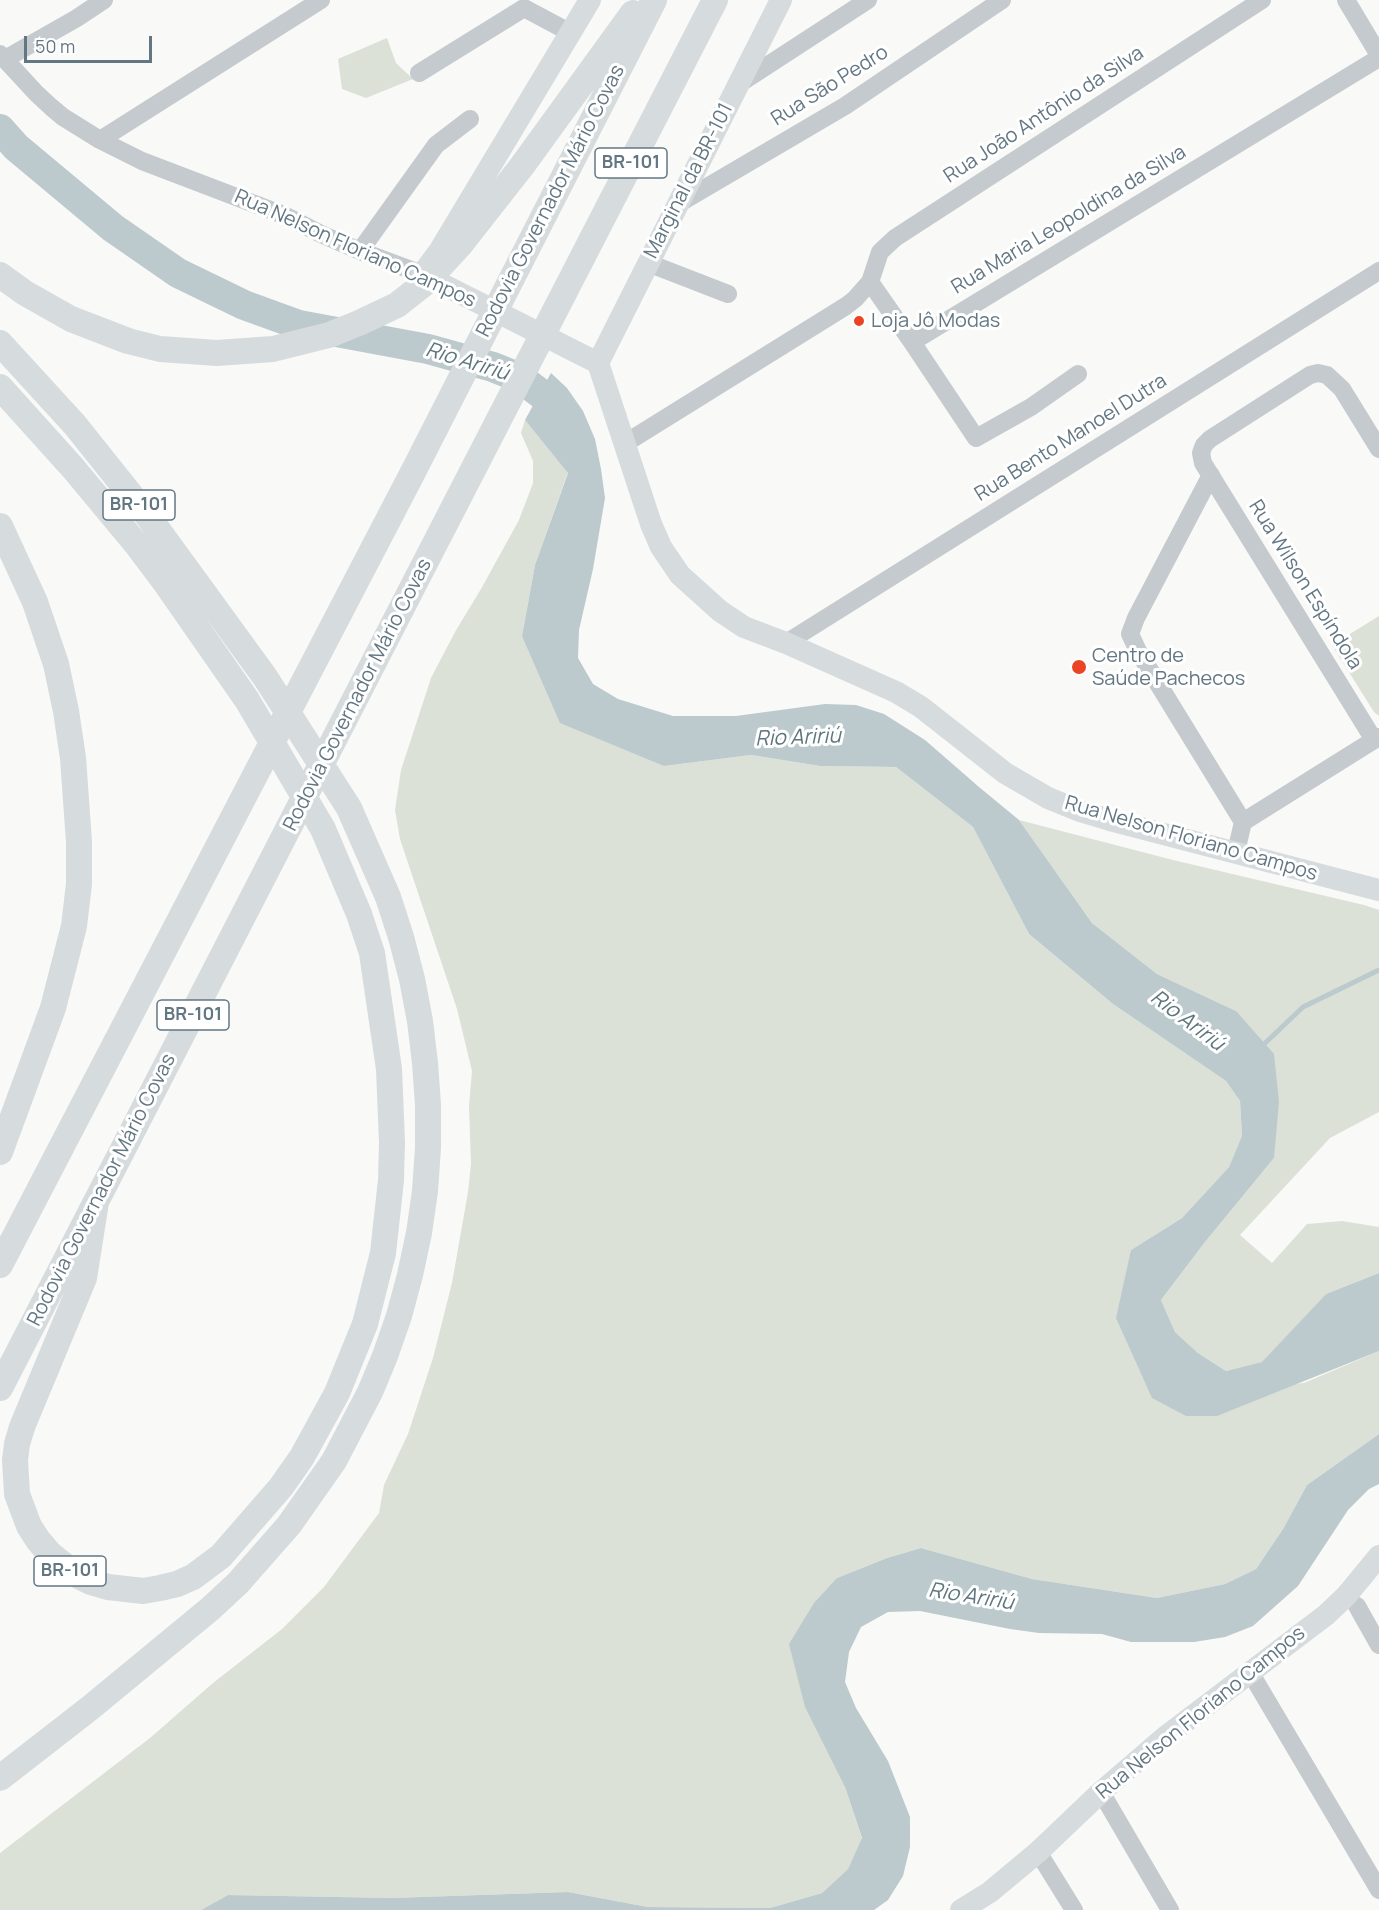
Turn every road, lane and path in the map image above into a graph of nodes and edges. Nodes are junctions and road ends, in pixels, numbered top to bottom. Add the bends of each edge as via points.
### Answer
1 (104, 0) edge
2 (321, 0) edge
3 (590, 0) edge
4 (642, 0) edge
5 (654, 0) edge
6 (715, 0) edge
7 (781, 0) edge
8 (868, 0) edge
9 (1002, 0) edge
10 (1262, 0) edge
11 (1346, 0) edge
12 (571, 33) junction
13 (2, 56) edge
14 (1379, 56) edge
15 (419, 73) dead end
16 (739, 84) junction
17 (470, 119) dead end
18 (100, 140) junction
19 (678, 204) junction
20 (360, 250) junction
21 (648, 263) junction
22 (1379, 271) edge
23 (422, 274) junction
24 (0, 275) edge
25 (870, 282) junction
26 (728, 294) dead end
27 (912, 342) junction
28 (0, 343) edge
29 (598, 363) junction
30 (1078, 374) dead end
31 (0, 387) edge
32 (624, 444) junction
33 (1379, 448) edge
34 (1211, 474) junction
35 (0, 526) edge
36 (786, 643) junction
37 (1376, 738) edge
38 (1243, 822) junction
39 (1236, 852) junction
40 (1379, 890) edge
41 (0, 1152) edge
42 (96, 1202) junction
43 (0, 1265) edge
44 (0, 1389) edge
45 (1379, 1556) edge
46 (1352, 1601) junction
47 (1379, 1612) edge
48 (1379, 1645) edge
49 (1250, 1672) junction
50 (0, 1778) edge
51 (1101, 1792) junction
52 (1038, 1852) junction
53 (1379, 1890) edge
54 (961, 1910) edge
55 (1074, 1910) edge
56 (1170, 1910) edge

1 - 13 street via 78,18
2 - 18 street
3 - 12 main road
4 - 24 highway via 522,166 425,284 397,305 328,335 273,349 217,353 160,349 97,331 71,319
5 - 43 highway, Rodovia Governador Mário Covas / BR-101 via 507,291
6 - 42 highway, Rodovia Governador Mário Covas / BR-101
7 - 16 main road, Marginal da BR-101
8 - 16 street
9 - 19 street, Rua São Pedro via 845,106
10 - 25 street, Rua João Antônio da Silva via 895,238 880,252
11 - 14 street
12 - 15 street via 524,8
12 - 23 main road
13 - 18 street, Rua Nelson Floriano Campos via 63,117
14 - 27 street, Rua Maria Leopoldina da Silva
16 - 19 main road, Marginal da BR-101
17 - 20 street via 436,144
18 - 20 street, Rua Nelson Floriano Campos
19 - 21 main road, Marginal da BR-101
20 - 23 street, Rua Nelson Floriano Campos
21 - 26 street
21 - 29 main road, Marginal da BR-101
22 - 36 street, Rua Bento Manoel Dutra
23 - 29 main road, Rua Nelson Floriano Campos
25 - 27 street
25 - 32 street via 846,306
27 - 30 street via 976,438
28 - 50 highway, BR-101 via 109,466 150,519 266,677 349,808 388,897 412,979 420,1021 428,1148 422,1212 399,1316 370,1392 313,1493 238,1583 210,1609
29 - 32 main road, Rua Nelson Floriano Campos
31 - 42 highway, BR-101 via 74,468 167,585 248,700 323,830 360,914 372,953 389,1069 392,1142 383,1253 352,1359 321,1425 257,1516 221,1556 208,1568 177,1584 143,1591 91,1582 49,1554 29,1526 17,1494 15,1460 22,1427 84,1278
32 - 36 main road, Rua Nelson Floriano Campos via 661,548 680,575 744,627
33 - 34 street, Rua Wilson Espíndola via 1342,389 1327,375 1318,373 1210,439 1201,453
34 - 37 street, Rua Wilson Espíndola
34 - 38 street via 1130,634
35 - 41 highway via 35,602 56,664 73,758 79,842 74,926 62,977
36 - 39 main road, Rua Nelson Floriano Campos via 896,692 1005,773 1048,798 1110,820
37 - 38 street
38 - 39 street
39 - 40 main road, Rua Nelson Floriano Campos
42 - 44 highway, Rodovia Governador Mário Covas / BR-101
45 - 46 main road, Rua Nelson Floriano Campos
46 - 47 street
46 - 48 street
46 - 49 main road, Rua Nelson Floriano Campos via 1326,1615
49 - 51 main road, Rua Nelson Floriano Campos
49 - 53 street
51 - 52 main road, Rua Nelson Floriano Campos
51 - 56 street
52 - 54 main road, Rua Nelson Floriano Campos via 990,1892
52 - 55 street

